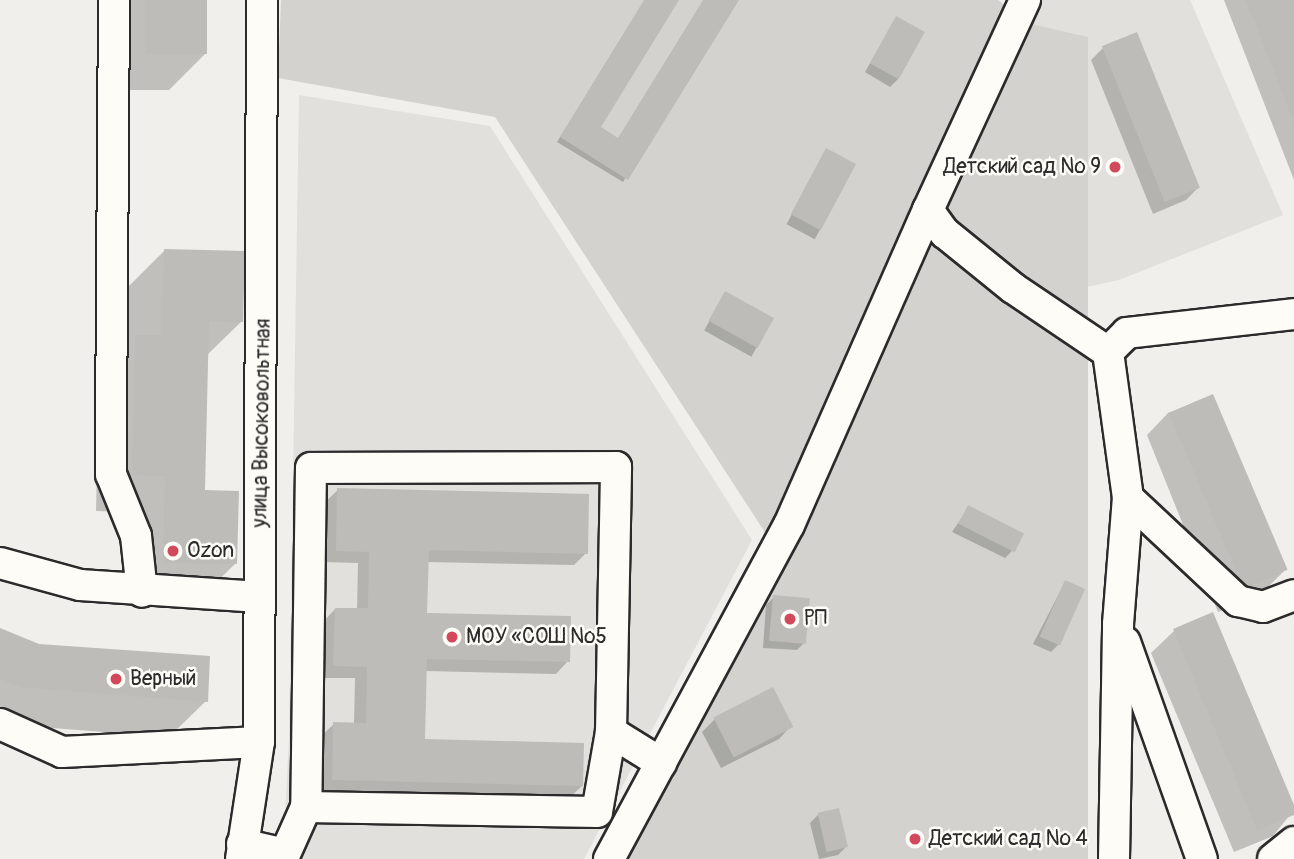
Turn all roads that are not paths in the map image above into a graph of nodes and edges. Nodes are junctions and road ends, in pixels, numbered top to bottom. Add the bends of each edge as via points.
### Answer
1 (114, 0) edge
2 (262, 0) edge
3 (1025, 0) edge
4 (928, 210) junction
5 (1294, 314) edge
6 (1108, 352) junction
7 (1128, 498) junction
8 (0, 563) edge
9 (142, 592) junction
10 (1294, 595) edge
11 (260, 597) junction
12 (1118, 624) junction
13 (0, 724) edge
14 (611, 732) junction
15 (259, 742) junction
16 (660, 763) junction
17 (306, 807) junction
18 (1294, 842) edge
19 (241, 851) edge
20 (609, 859) edge
21 (1114, 859) edge
22 (1202, 859) edge
23 (1273, 859) edge

1 - 9 street via 111,474 136,536
2 - 11 street, улица Высоковольтная
3 - 4 street
4 - 6 street via 945,233 1013,288
4 - 16 street via 828,445
5 - 6 street via 1127,333
6 - 7 street
7 - 10 street via 1238,601 1263,607
7 - 12 street
8 - 9 street via 80,585
9 - 11 street
11 - 15 street, улица Высоковольтная
12 - 21 street
12 - 22 street
13 - 15 street via 62,752
14 - 16 street
14 - 17 street via 597,812
14 - 17 street via 616,467 311,468
15 - 19 street, улица Высоковольтная
16 - 20 street
17 - 19 street via 285,854
18 - 23 street

